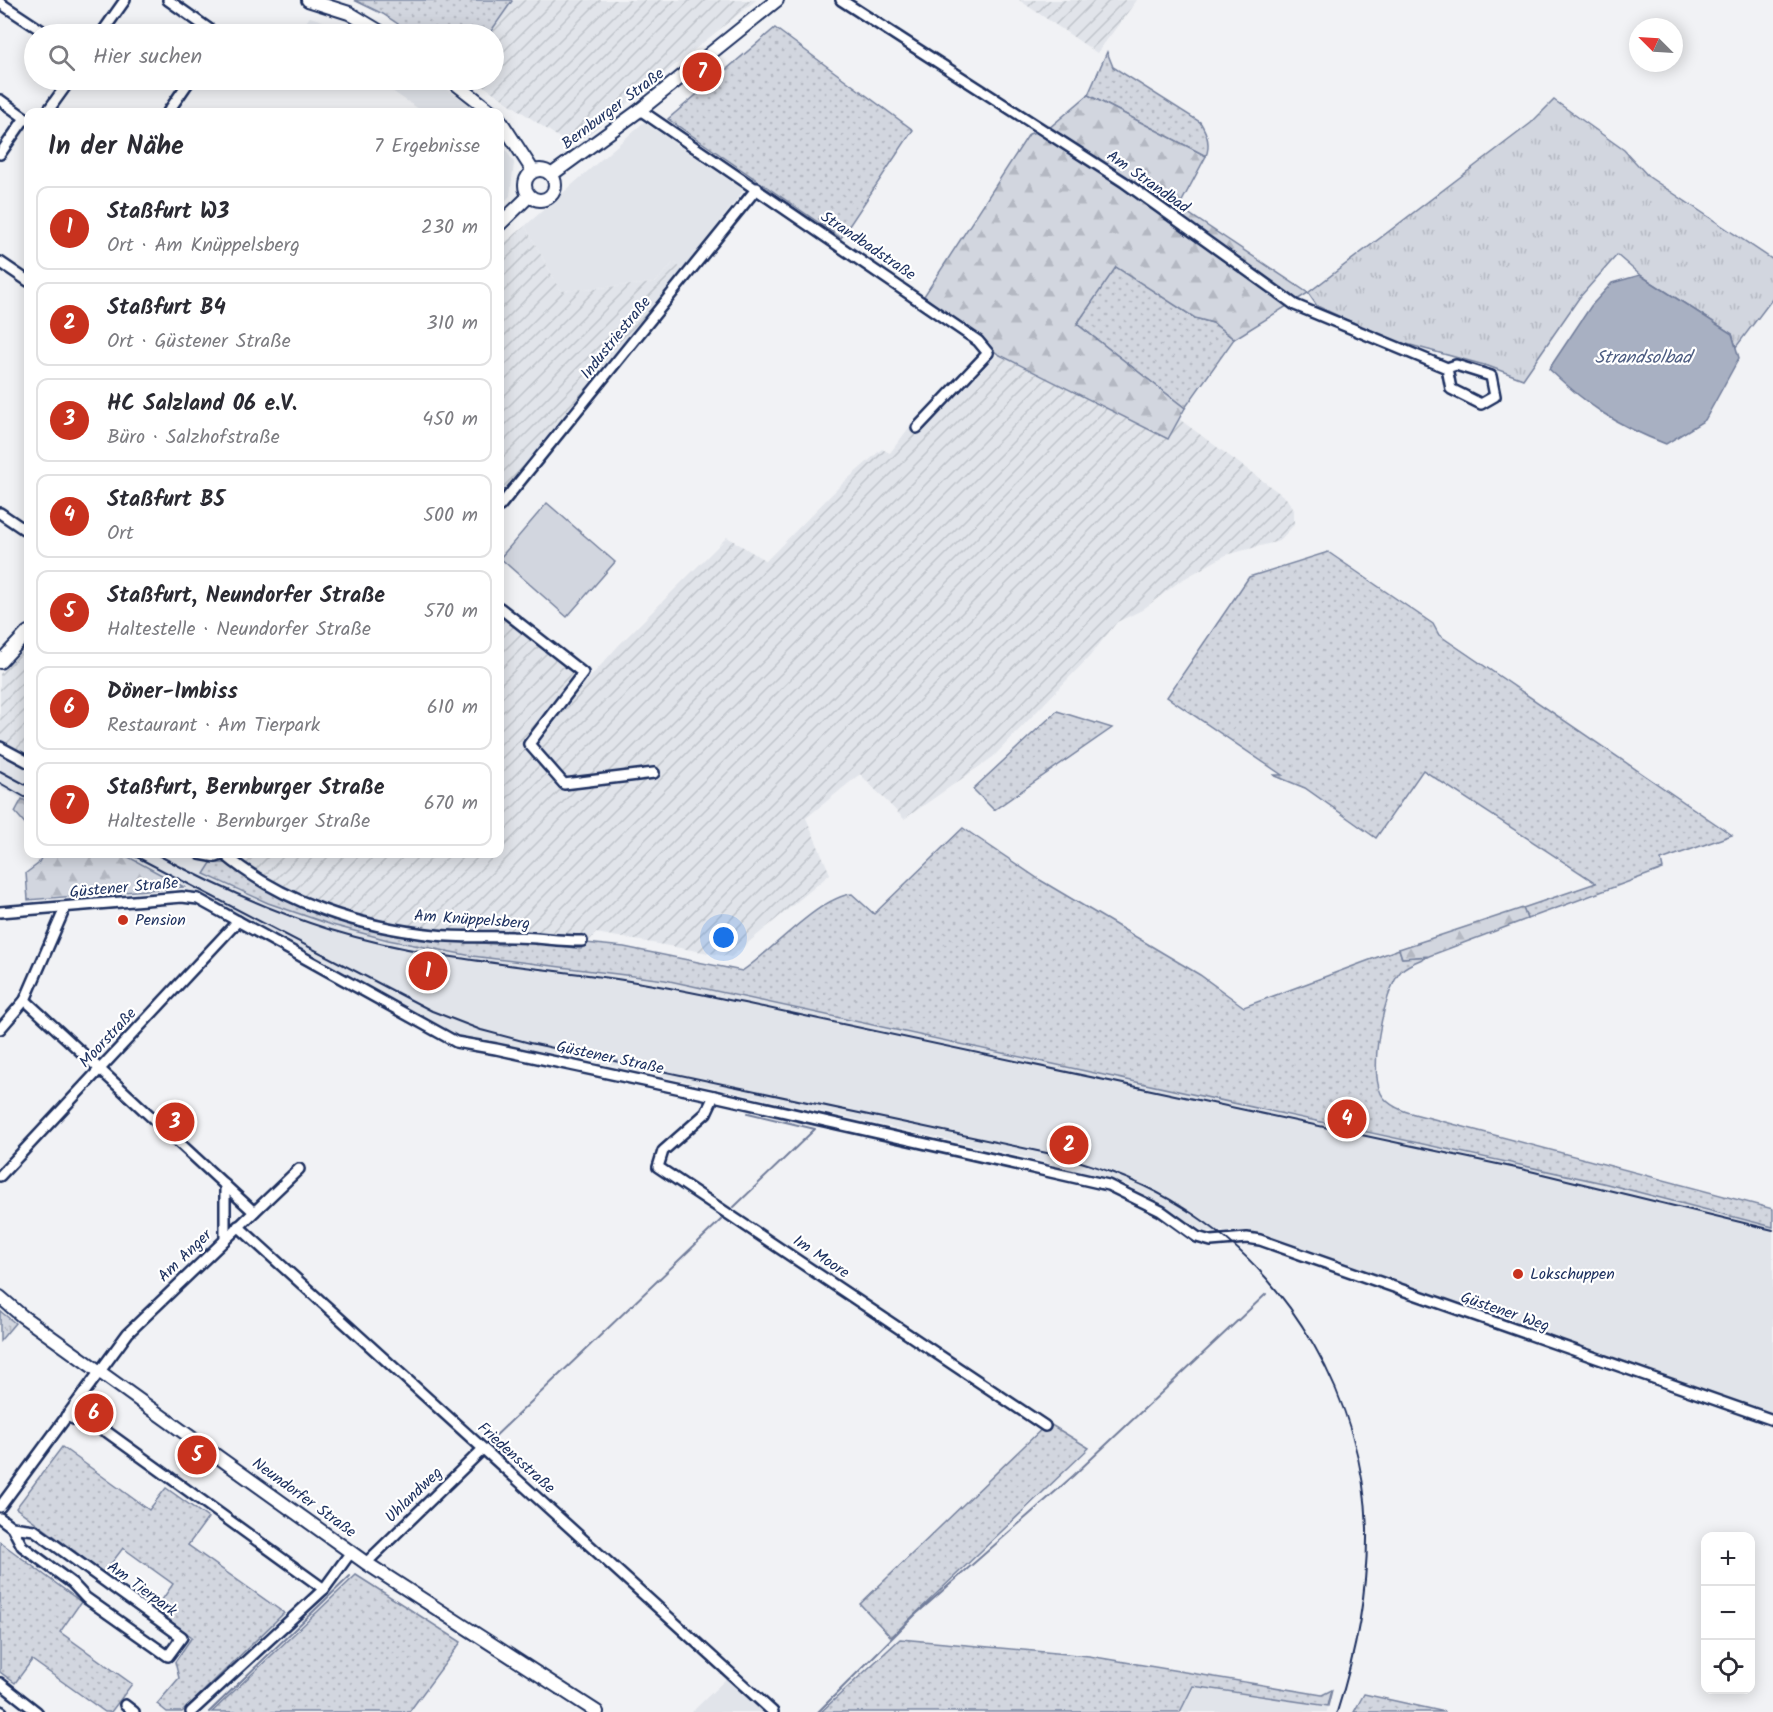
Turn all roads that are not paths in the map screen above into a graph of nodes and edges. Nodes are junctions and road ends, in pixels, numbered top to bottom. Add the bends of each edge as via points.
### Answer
1 (125, 0) edge
2 (168, 0) edge
3 (308, 0) edge
4 (777, 0) edge
5 (841, 0) edge
6 (0, 3) edge
7 (32, 24) edge
8 (108, 24) edge
9 (202, 24) edge
10 (367, 24) edge
11 (63, 90) edge
12 (183, 90) edge
13 (464, 90) edge
14 (0, 100) edge
15 (50, 108) edge
16 (171, 108) edge
17 (487, 108) edge
18 (640, 110) junction
19 (24, 117) edge
20 (24, 123) edge
21 (504, 126) edge
22 (0, 154) edge
23 (533, 171) junction
24 (552, 175) junction
25 (756, 188) junction
26 (529, 196) junction
27 (504, 220) edge
28 (0, 262) edge
29 (24, 278) edge
30 (1448, 368) junction
31 (917, 428) dead end
32 (504, 501) edge
33 (0, 513) edge
34 (24, 529) edge
35 (504, 611) edge
36 (24, 636) edge
37 (0, 662) edge
38 (0, 747) edge
39 (24, 760) edge
40 (654, 773) dead end
41 (230, 858) edge
42 (64, 908) junction
43 (0, 912) edge
44 (238, 921) junction
45 (582, 941) dead end
46 (25, 1000) junction
47 (0, 1029) edge
48 (100, 1069) junction
49 (714, 1096) junction
50 (300, 1169) dead end
51 (0, 1176) edge
52 (225, 1185) junction
53 (254, 1212) junction
54 (238, 1226) junction
55 (225, 1239) junction
56 (1228, 1241) joint
57 (0, 1297) edge
58 (99, 1371) junction
59 (66, 1416) junction
60 (1773, 1420) edge
61 (1045, 1426) dead end
62 (483, 1449) junction
63 (0, 1507) edge
64 (0, 1518) edge
65 (12, 1527) junction
66 (351, 1552) junction
67 (366, 1563) junction
68 (324, 1589) junction
69 (0, 1683) edge
70 (125, 1705) dead end
71 (37, 1712) edge
72 (134, 1712) edge
73 (191, 1712) edge
74 (597, 1712) edge
75 (773, 1712) edge

1 - 8 street
2 - 9 street
3 - 10 main road via 349,13
4 - 18 main road, Bernburger Straße
5 - 30 street, Am Strandbad via 1124,182 1295,305
6 - 7 street
11 - 15 street
12 - 16 street
13 - 17 main road
14 - 19 street
18 - 24 main road, Bernburger Straße
18 - 25 street, Strandbadstraße
20 - 22 street
21 - 23 main road
23 - 24 main road
23 - 26 main road via 525,183
24 - 26 main road via 555,189 549,197 541,200
25 - 31 street, Strandbadstraße via 960,328 988,353
25 - 32 street, Industriestraße
26 - 27 main road
28 - 29 street
30 - 30 street, Am Strandbad via 1456,366 1491,376 1495,396 1481,404 1451,389
33 - 34 street
35 - 40 street via 583,673 529,744 564,784
36 - 37 main road
38 - 39 street
41 - 45 street, Am Knüppelsberg via 267,885 298,900 387,928 436,936
42 - 43 street, Güstener Straße
42 - 44 street, Güstener Straße via 182,897 198,899
42 - 46 street
44 - 48 street, Moorstraße
44 - 49 street, Güstener Straße via 456,1042
46 - 47 street
46 - 48 street
48 - 51 street, Moorstraße
48 - 52 street
49 - 56 street, Güstener Straße via 1075,1176 1134,1196 1197,1237
49 - 61 street, Im Moore via 706,1113 663,1151 658,1167
50 - 53 street, Am Anger
52 - 53 street
52 - 55 street
53 - 54 street, Am Anger
54 - 55 street, Am Anger
54 - 62 street, Friedensstraße
55 - 58 street, Am Anger via 128,1333
56 - 60 street, Güstener Weg via 1260,1240
57 - 58 main road, Neundorfer Straße
58 - 59 street
58 - 66 main road, Neundorfer Straße
59 - 63 street
59 - 68 street via 107,1432
62 - 67 street, Uhlandweg
62 - 75 street, Friedensstraße
64 - 65 street, Am Tierpark
65 - 65 street, Am Tierpark via 22,1546 86,1598 168,1656 182,1637 34,1530
66 - 67 main road, Neundorfer Straße
66 - 68 street
67 - 74 main road, Neundorfer Straße
68 - 73 street
69 - 71 street
70 - 72 street

